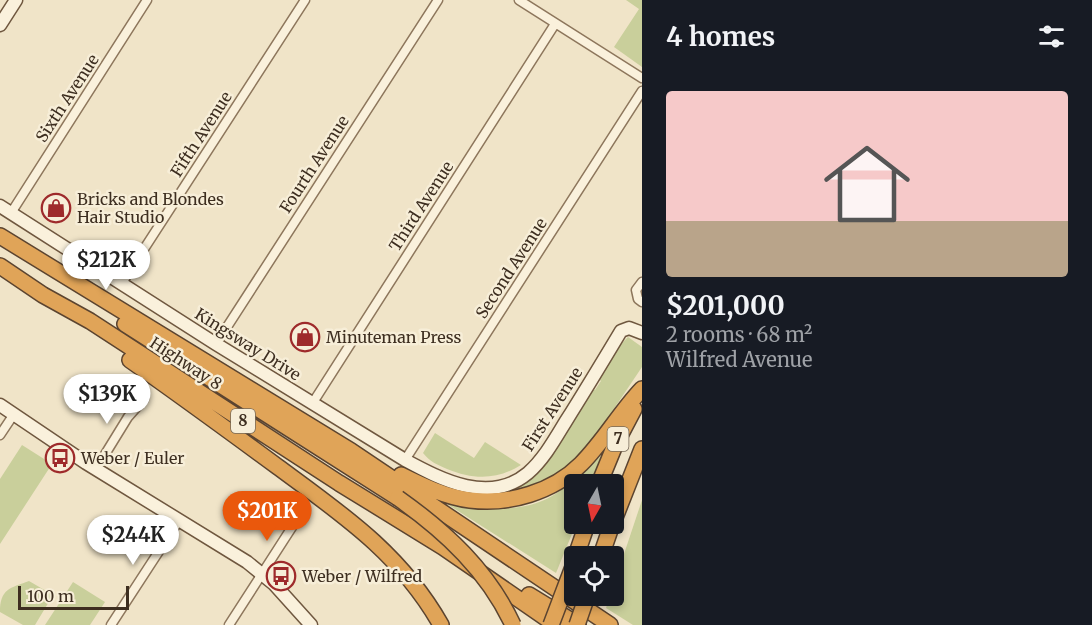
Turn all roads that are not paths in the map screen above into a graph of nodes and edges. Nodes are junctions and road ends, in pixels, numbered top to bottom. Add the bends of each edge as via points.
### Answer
1 (16, 0) edge
2 (147, 0) edge
3 (305, 0) edge
4 (438, 0) edge
5 (519, 0) edge
6 (555, 24) junction
7 (0, 25) edge
8 (642, 78) edge
9 (642, 92) edge
10 (5, 209) edge
11 (0, 236) edge
12 (0, 241) edge
13 (0, 266) edge
14 (642, 282) edge
15 (122, 284) junction
16 (43, 295) junction
17 (642, 302) edge
18 (642, 333) edge
19 (216, 344) junction
20 (642, 389) edge
21 (642, 396) edge
22 (144, 399) dead end
23 (312, 404) junction
24 (0, 405) edge
25 (14, 414) junction
26 (0, 435) edge
27 (642, 449) edge
28 (351, 451) junction
29 (405, 460) junction
30 (96, 469) junction
31 (603, 474) edge
32 (488, 489) joint
33 (624, 494) edge
34 (178, 522) junction
35 (294, 524) dead end
36 (443, 547) junction
37 (262, 574) junction
38 (564, 594) edge
39 (585, 606) edge
40 (587, 606) edge
41 (111, 625) edge
42 (229, 625) edge
43 (311, 625) edge
44 (441, 625) edge
45 (513, 625) edge
46 (554, 625) edge
47 (577, 625) edge
48 (584, 625) edge
49 (610, 625) edge

1 - 7 street
2 - 10 street, Sixth Avenue
3 - 15 street, Fifth Avenue
4 - 19 street, Fourth Avenue
5 - 6 street
6 - 8 street
6 - 23 street, Third Avenue
9 - 29 street, Second Avenue
10 - 15 street, Kingsway Drive
11 - 28 highway, Highway 8 / 8
12 - 45 highway, bridge via 429,520 486,578
13 - 16 highway, Highway 8 / 8
14 - 17 street via 636,290
15 - 19 street, Kingsway Drive
16 - 36 highway, Highway 8 / 8 via 90,321
16 - 44 highway via 366,533 401,568
18 - 32 street, First Avenue via 629,328 621,331 549,449 530,472 516,482
19 - 23 street, Kingsway Drive
20 - 28 highway via 579,466 546,488 510,499 470,500 446,494
21 - 31 highway, 7
22 - 30 street via 128,417
23 - 29 street, Kingsway Drive
24 - 25 street
25 - 26 street
25 - 30 street
27 - 33 highway, 7
28 - 49 highway
29 - 32 street, Kingsway Drive via 437,477
30 - 34 street
34 - 37 street via 228,549
34 - 41 street
35 - 37 street
36 - 46 highway
36 - 47 highway
37 - 42 street
37 - 43 street
38 - 46 highway, bridge
39 - 47 highway, bridge
40 - 48 highway

